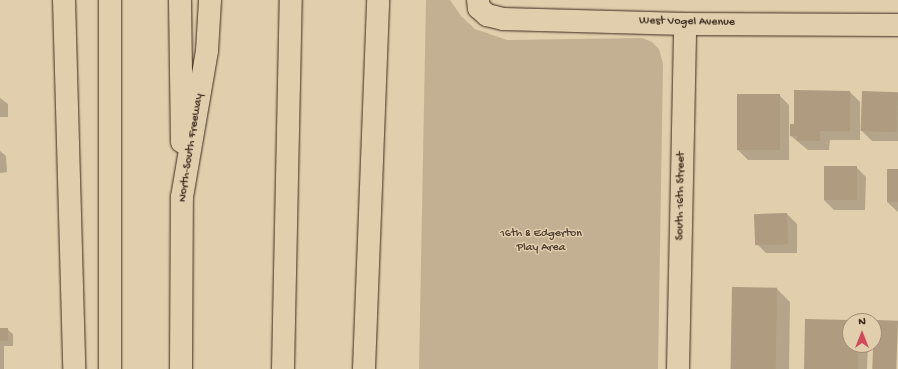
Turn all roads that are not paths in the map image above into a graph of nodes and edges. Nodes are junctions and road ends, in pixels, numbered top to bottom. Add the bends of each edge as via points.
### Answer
1 (64, 0) edge
2 (110, 0) edge
3 (180, 0) edge
4 (210, 0) edge
5 (291, 0) edge
6 (378, 0) edge
7 (479, 4) edge
8 (685, 24) junction
9 (898, 25) edge
10 (182, 197) junction
11 (74, 369) edge
12 (110, 369) edge
13 (181, 369) edge
14 (283, 369) edge
15 (364, 369) edge
16 (678, 369) edge

1 - 11 main road
2 - 12 main road
3 - 10 main road
4 - 10 main road, North-South Freeway via 207,51
5 - 14 main road
6 - 15 main road
7 - 8 main road, West Vogel Avenue via 487,15 503,19
8 - 9 main road, West Vogel Avenue
8 - 16 main road, South 16th Street
10 - 13 main road, North-South Freeway

